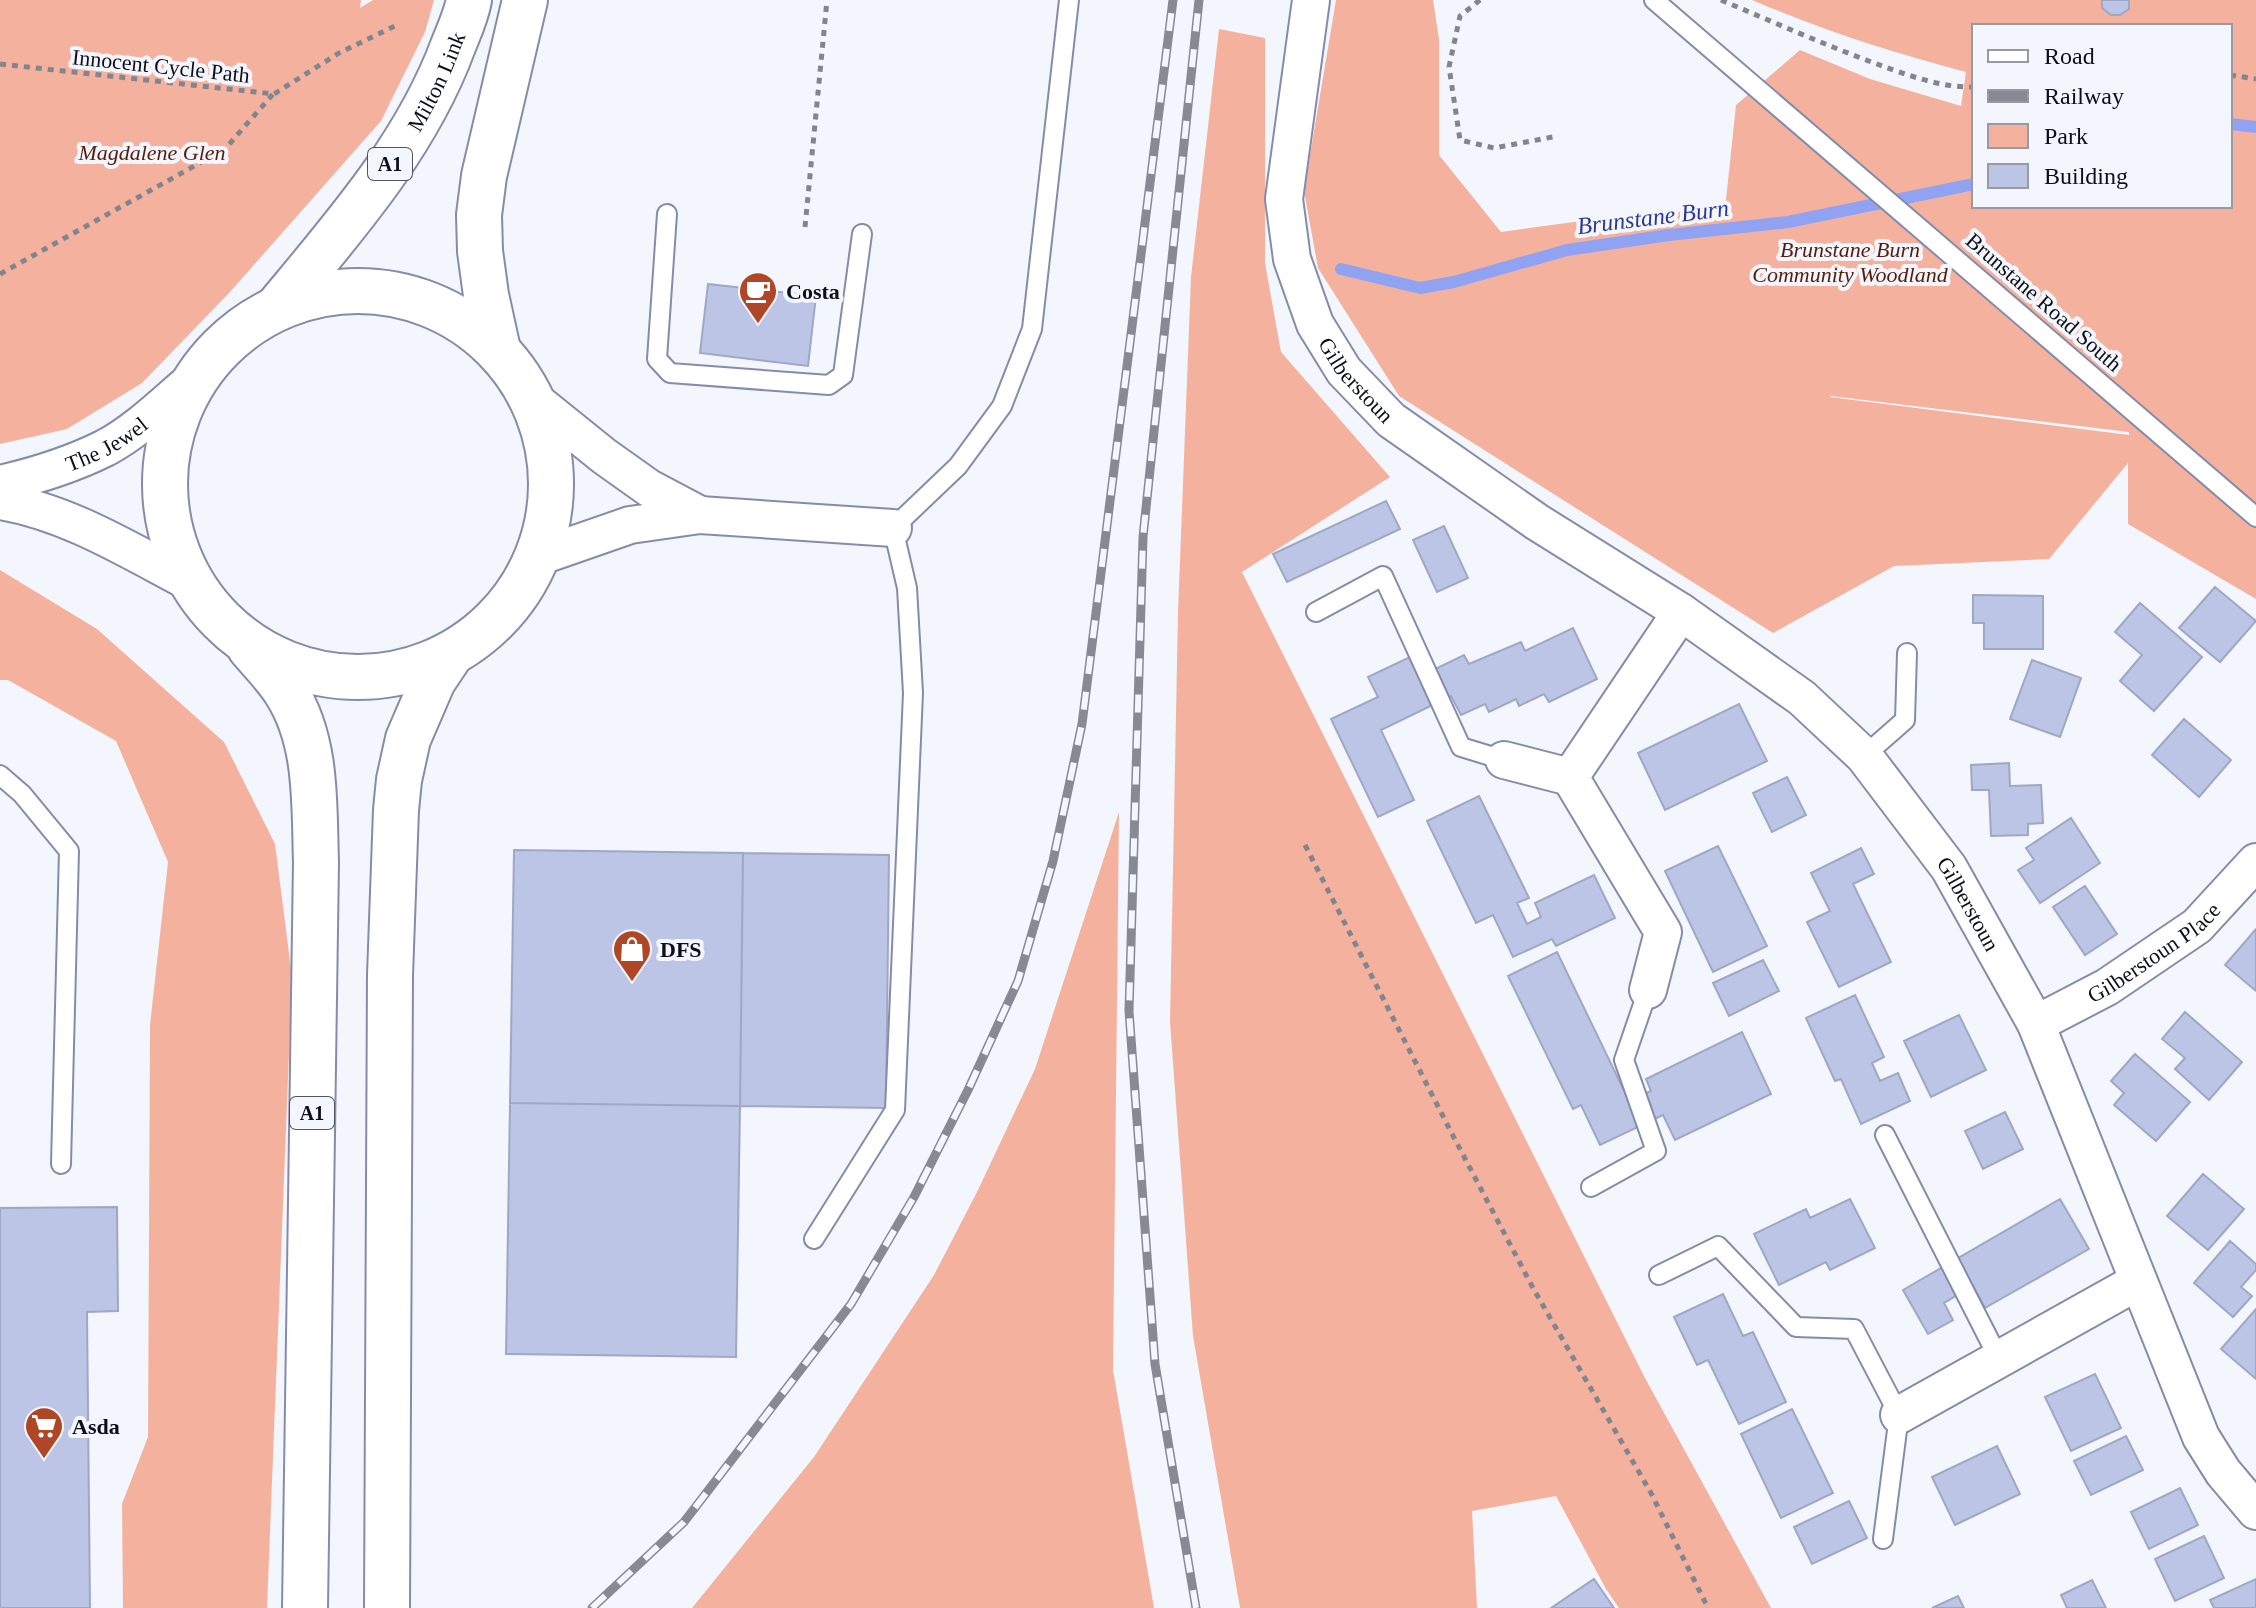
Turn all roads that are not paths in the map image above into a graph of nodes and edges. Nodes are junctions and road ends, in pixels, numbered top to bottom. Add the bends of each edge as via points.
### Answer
1 (469, 0) edge
2 (525, 0) edge
3 (1069, 0) edge
4 (1311, 0) edge
5 (1658, 4) edge
6 (667, 214) dead end
7 (862, 234) dead end
8 (277, 308) junction
9 (498, 350) junction
10 (197, 376) junction
11 (532, 398) junction
12 (0, 484) edge
13 (0, 501) edge
14 (700, 515) junction
15 (2256, 517) edge
16 (893, 528) junction
17 (538, 557) junction
18 (193, 584) junction
19 (1316, 612) dead end
20 (1681, 612) junction
21 (243, 639) junction
22 (1907, 653) dead end
23 (451, 654) junction
24 (1864, 756) junction
25 (1504, 760) joint
26 (0, 775) edge
27 (1570, 777) junction
28 (2256, 862) edge
29 (1648, 990) joint
30 (2036, 1024) junction
31 (1885, 1135) dead end
32 (61, 1164) dead end
33 (1591, 1187) dead end
34 (814, 1239) dead end
35 (1659, 1275) dead end
36 (2137, 1282) junction
37 (1999, 1359) junction
38 (1899, 1415) junction
39 (2256, 1511) edge
40 (1883, 1539) dead end
41 (305, 1608) edge
42 (387, 1608) edge

1 - 8 main road, Milton Link / A1 via 441,79 419,119 362,202
2 - 9 main road, A1 via 479,215 486,295
3 - 16 lane via 1032,329 1002,406 958,466
4 - 20 street, Gilberstoun via 1284,199 1292,259 1315,324 1344,371 1391,420 1537,522
5 - 15 lane, Brunstane Road South
6 - 7 lane via 657,359 670,373 829,385 843,375
8 - 9 main road, A1 via 338,291 403,295 442,309
8 - 10 main road, A1 via 230,340
9 - 11 main road, A1
10 - 12 street, The Jewel via 107,447
10 - 18 main road, A1 via 179,411 165,482 175,546
11 - 14 street via 649,488
11 - 17 main road, A1 via 552,474 549,516
13 - 18 street via 41,510
14 - 16 street
14 - 17 street via 630,525
16 - 34 lane via 907,588 913,693 895,1110
17 - 23 main road, A1 via 510,604
18 - 21 main road, A1
19 - 25 lane via 1383,576 1461,747
20 - 24 street, Gilberstoun via 1802,698
20 - 27 street
21 - 23 main road, A1 via 283,662 362,678 426,665
21 - 41 main road, A1 via 287,693 312,765 316,862
22 - 24 lane via 1905,720
23 - 42 main road, A1 via 408,739 396,810 390,975
24 - 30 street, Gilberstoun via 1949,868
25 - 27 street
26 - 32 lane via 69,851
27 - 29 street via 1663,932
28 - 30 street, Gilberstoun Place via 2197,926 2107,987
29 - 33 lane via 1624,1060 1656,1151
30 - 36 street, Gilberstoun
31 - 37 lane
35 - 38 lane via 1718,1246 1796,1327 1854,1329
36 - 37 street
36 - 39 street, Gilberstoun via 2201,1437
37 - 38 street
38 - 40 lane

